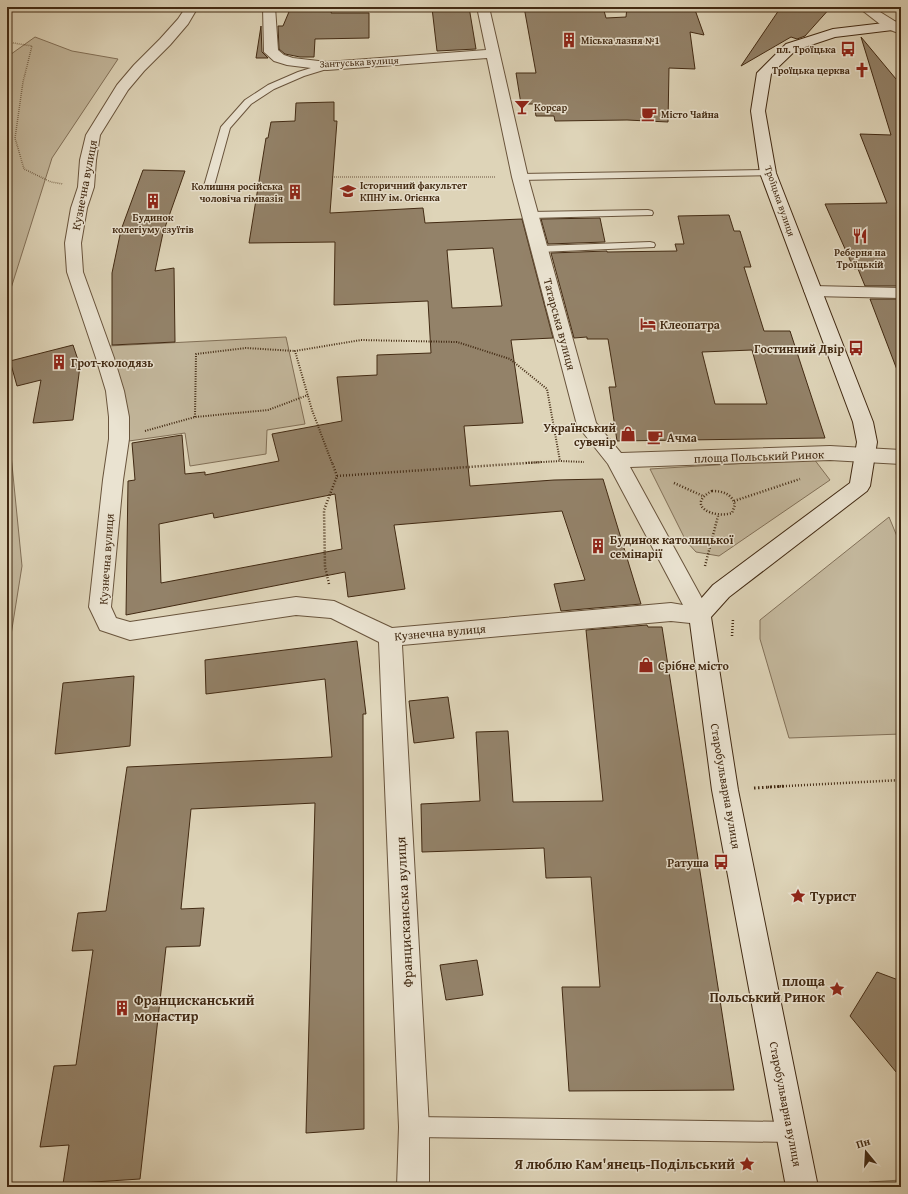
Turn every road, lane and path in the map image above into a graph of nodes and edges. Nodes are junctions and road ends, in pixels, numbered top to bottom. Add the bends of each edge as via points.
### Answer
1 (192, 7) edge
2 (269, 7) edge
3 (483, 7) edge
4 (864, 7) edge
5 (7, 23) edge
6 (897, 27) edge
7 (7, 28) edge
8 (7, 42) edge
9 (494, 53) junction
10 (327, 66) junction
11 (768, 173) junction
12 (332, 176) dead end
13 (520, 177) junction
14 (51, 182) dead end
15 (209, 186) dead end
16 (648, 213) dead end
17 (530, 215) junction
18 (650, 245) dead end
19 (540, 248) junction
20 (813, 291) junction
21 (901, 293) edge
22 (295, 352) junction
23 (308, 395) junction
24 (195, 417) junction
25 (119, 439) junction
26 (864, 456) junction
27 (901, 458) edge
28 (616, 460) junction
29 (560, 461) junction
30 (586, 462) dead end
31 (337, 476) junction
32 (805, 478) dead end
33 (734, 501) junction
34 (718, 516) junction
35 (705, 567) dead end
36 (334, 610) junction
37 (733, 613) dead end
38 (700, 615) junction
39 (390, 637) junction
40 (733, 642) dead end
41 (901, 780) edge
42 (725, 790) junction
43 (414, 1127) junction
44 (792, 1132) junction
45 (413, 1187) edge
46 (802, 1187) edge

1 - 25 street, Кузнечна вулиця via 183,22 122,88 93,135 86,187 72,243 74,272 91,314 115,391
2 - 10 street, Зантуська вулиця via 272,52 279,58 292,62
3 - 9 street, Татарська вулиця
4 - 6 street
5 - 7 path
6 - 11 street, Троїцька вулиця via 833,33 791,47 764,73 758,111
8 - 14 path via 32,46 23,82 15,138 24,169
9 - 10 street, Зантуська вулиця
9 - 13 street, Татарська вулиця
10 - 15 lane via 271,87 248,102 226,127
11 - 13 lane
11 - 20 street, Троїцька вулиця
12 - 13 path
13 - 17 street, Татарська вулиця
16 - 17 lane
17 - 19 street, Татарська вулиця
18 - 19 lane
19 - 28 street, Татарська вулиця via 587,426
20 - 21 street
20 - 26 street, Троїцька вулиця via 863,422 867,442
22 - 23 path
22 - 24 path via 246,348 196,354
22 - 29 path via 361,340 457,342 510,359 547,389
23 - 24 path via 268,410
23 - 31 path
24 - 25 path
25 - 36 street, Кузнечна вулиця via 100,607 108,624 130,630 296,606
26 - 27 street, площа Польський Ринок
26 - 28 street, площа Польський Ринок via 830,453
26 - 38 street via 860,486 721,592
28 - 38 street, Татарська вулиця
29 - 30 path
29 - 31 path
31 - 36 path via 324,510 325,567
32 - 33 path
33 - 34 path via 736,505 732,513
33 - 34 path via 718,491 703,496 700,503 702,508
34 - 35 path
36 - 39 street, Кузнечна вулиця
37 - 40 path
38 - 39 street, Кузнечна вулиця via 671,612
38 - 42 street, Старобульварна вулиця
39 - 43 street, Францисканська вулиця
41 - 42 path
42 - 44 street, Старобульварна вулиця
43 - 44 lane
43 - 45 street, Францисканська вулиця
44 - 46 street, Старобульварна вулиця

